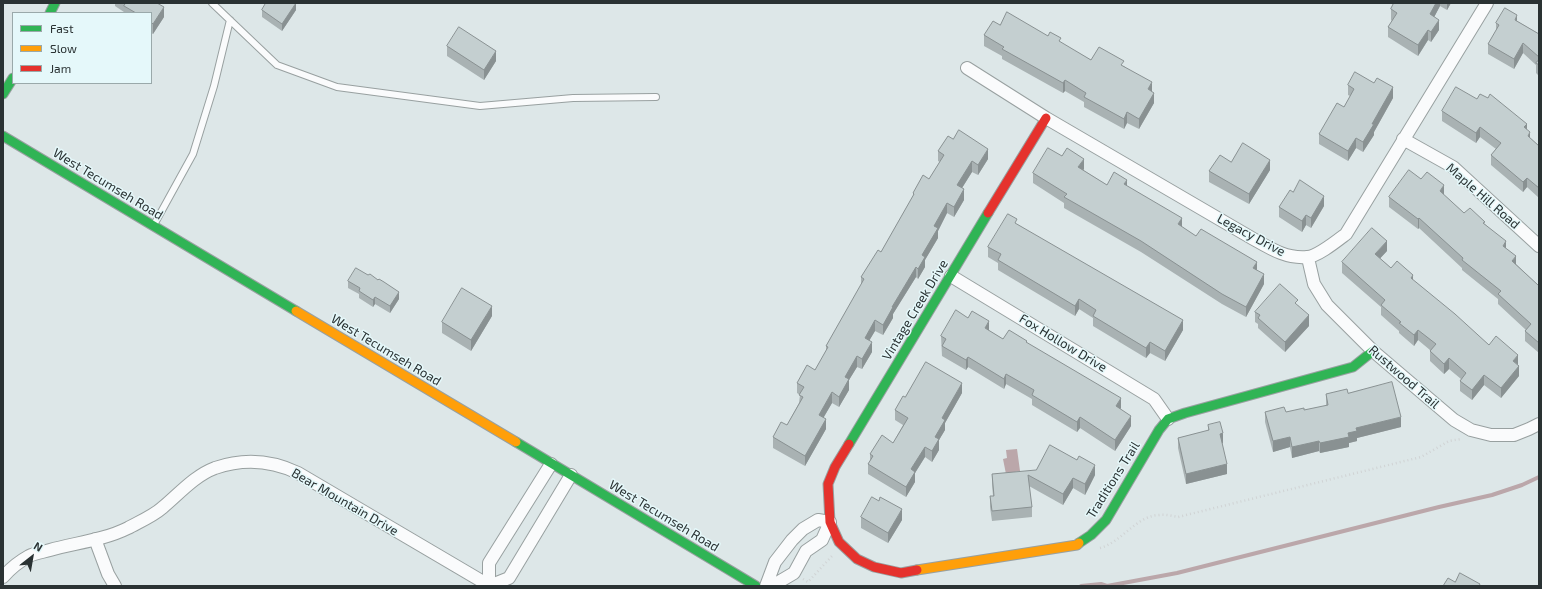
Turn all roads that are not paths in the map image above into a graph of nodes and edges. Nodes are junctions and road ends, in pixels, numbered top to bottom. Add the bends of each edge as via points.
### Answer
1 (55, 3) edge
2 (212, 3) edge
3 (1487, 3) edge
4 (50, 12) edge
5 (230, 20) junction
6 (967, 68) dead end
7 (12, 80) edge
8 (3, 94) edge
9 (656, 97) dead end
10 (1046, 118) junction
11 (3, 136) edge
12 (1403, 139) junction
13 (153, 226) junction
14 (1539, 246) edge
15 (1308, 258) junction
16 (951, 276) junction
17 (1373, 350) junction
18 (1168, 419) junction
19 (1539, 424) edge
20 (551, 464) junction
21 (570, 475) junction
22 (830, 522) junction
23 (95, 539) junction
24 (3, 577) edge
25 (115, 586) edge
26 (490, 586) edge
27 (756, 586) edge
28 (766, 586) edge
29 (772, 586) edge

1 - 4 street
2 - 5 lane
3 - 12 street
5 - 9 lane via 277,65 337,87 480,106 573,98
5 - 13 lane via 214,86 193,154
6 - 10 street, Legacy Drive
7 - 8 street
10 - 15 street, Legacy Drive via 1283,255
10 - 16 street, Vintage Creek Drive
11 - 13 street, West Tecumseh Road
12 - 14 street, Maple Hill Road via 1453,167
12 - 15 street via 1346,234
13 - 20 street, West Tecumseh Road
15 - 17 street, Rustwood Trail via 1314,284 1327,305
16 - 18 street, Fox Hollow Drive via 1154,399
16 - 22 street, Vintage Creek Drive via 835,468 828,484
17 - 18 street via 1353,367 1185,412
17 - 19 street, Rustwood Trail via 1454,420 1471,430 1491,435 1514,435
18 - 22 street, Traditions Trail via 1106,520 1091,536 1077,545 901,572 874,567 857,559 839,542
20 - 21 street, West Tecumseh Road
20 - 26 street via 489,563
21 - 26 street via 509,578
21 - 27 street, West Tecumseh Road
22 - 28 street via 818,520 803,529 775,562
22 - 29 street via 822,540 806,551 794,573
23 - 24 street, Bear Mountain Drive via 30,556
23 - 25 street
23 - 26 street, Bear Mountain Drive via 127,528 162,509 202,474 215,468 242,462 272,463 298,473

